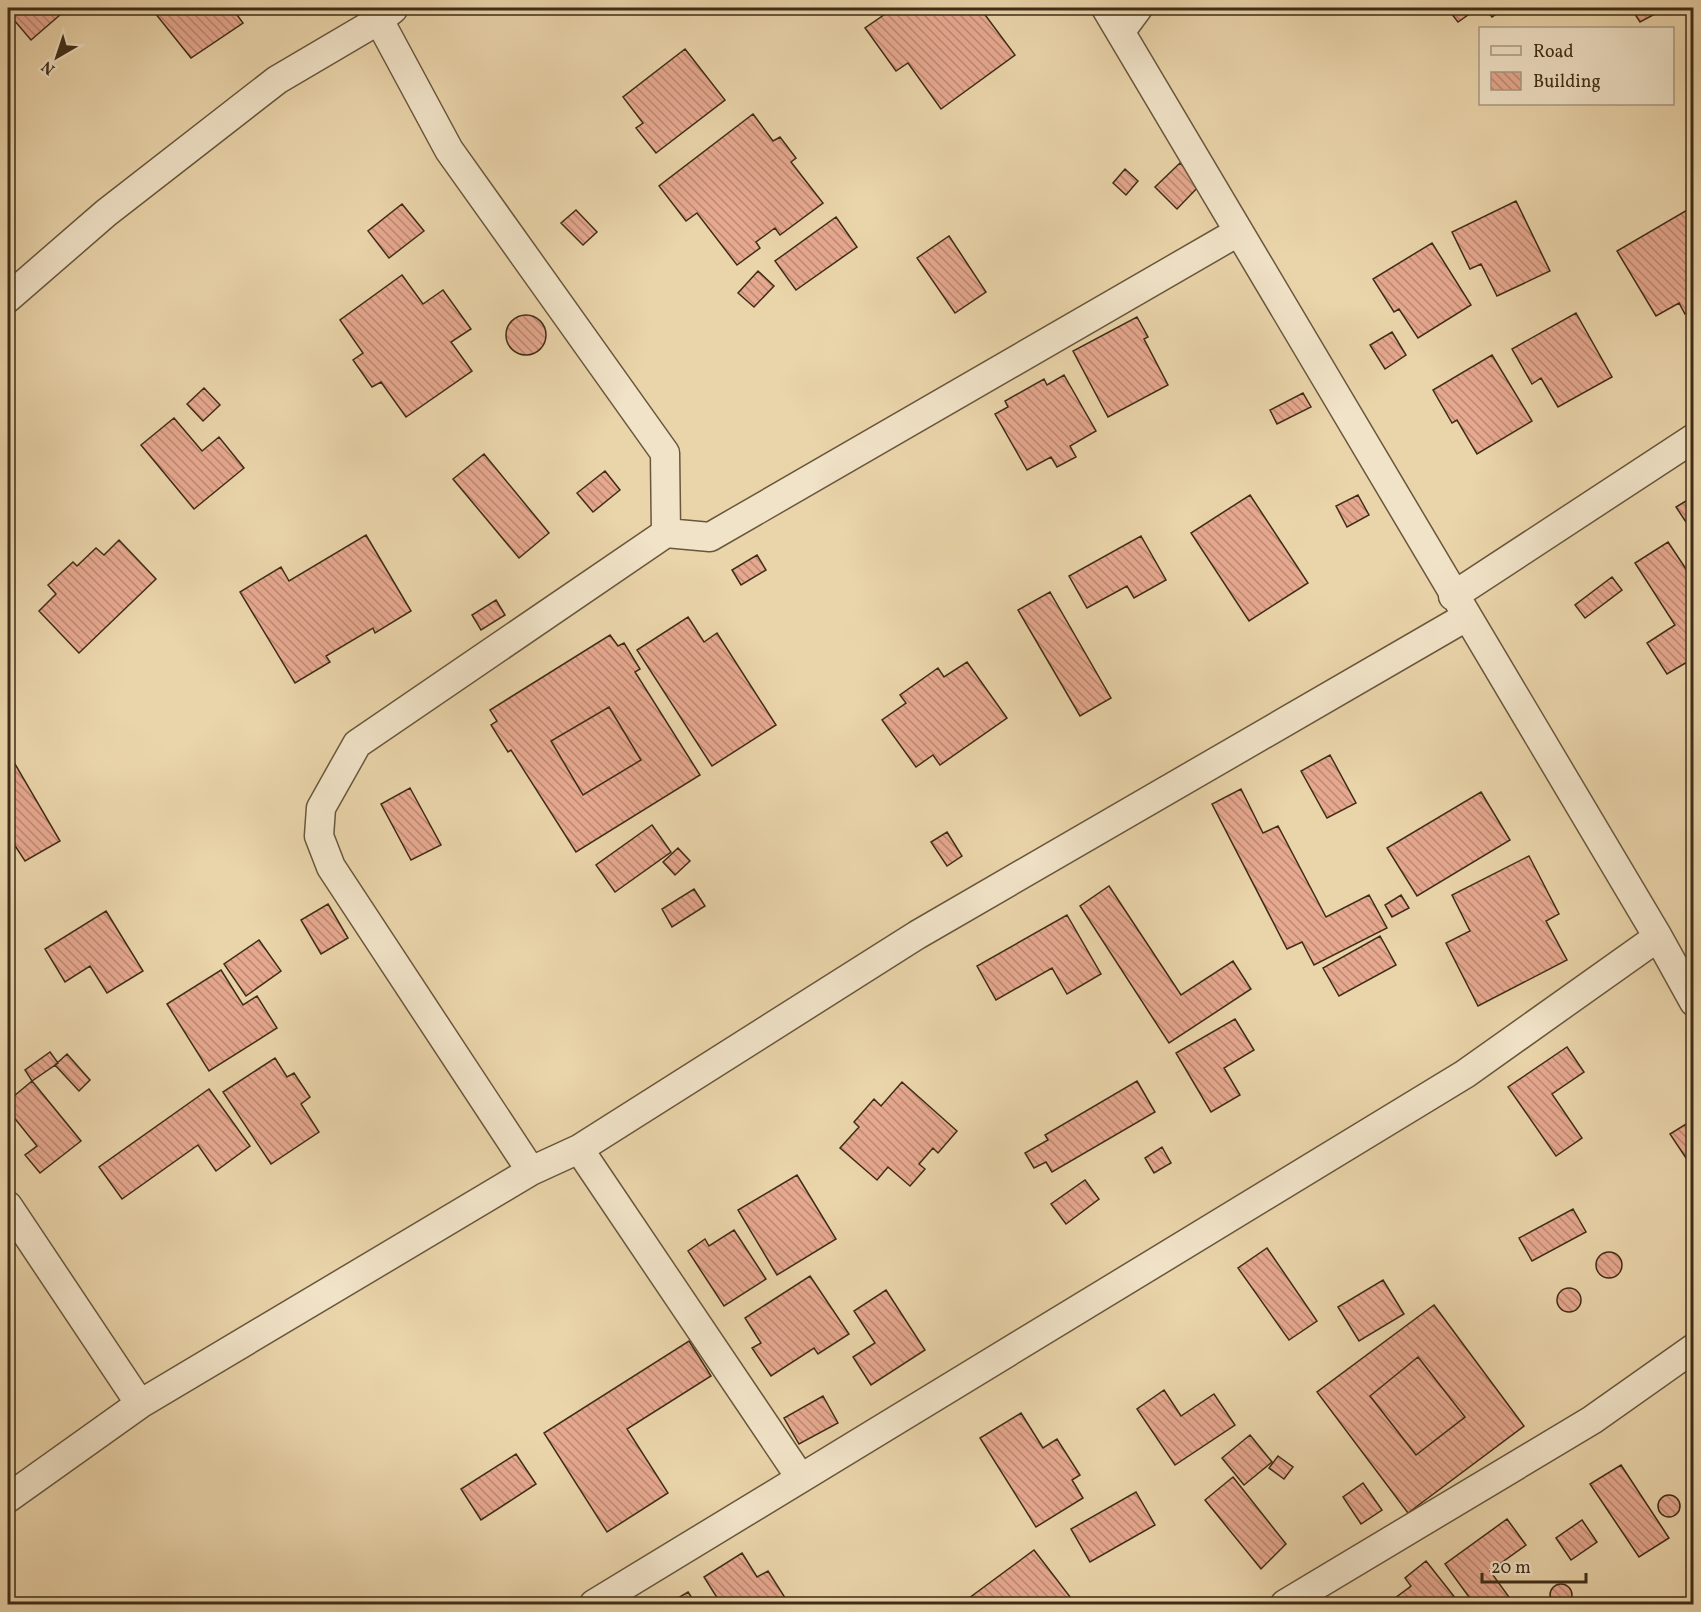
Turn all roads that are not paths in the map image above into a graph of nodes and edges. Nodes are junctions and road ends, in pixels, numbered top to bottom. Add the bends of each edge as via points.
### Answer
1 (1106, 8) edge
2 (1138, 8) edge
3 (387, 14) edge
4 (1121, 31) junction
5 (1238, 232) junction
6 (8, 297) edge
7 (1694, 438) edge
8 (666, 533) junction
9 (1460, 607) junction
10 (1658, 937) junction
11 (1694, 1002) edge
12 (579, 1149) junction
13 (531, 1171) junction
14 (8, 1206) edge
15 (1694, 1348) edge
16 (140, 1404) junction
17 (800, 1478) junction
18 (8, 1498) edge
19 (594, 1605) edge
20 (1285, 1605) edge

1 - 4 street
2 - 4 street
3 - 6 street via 277,80 106,213
3 - 8 street via 449,150 665,453
4 - 5 street
5 - 8 street via 710,537
5 - 9 street
7 - 9 street
8 - 13 street via 357,744 321,808 319,836 331,867
9 - 10 street
9 - 12 street via 917,935
10 - 11 street
10 - 17 street via 1466,1074
12 - 13 street
12 - 17 street
13 - 16 street
14 - 16 street
15 - 20 street via 1592,1420
16 - 18 street
17 - 19 street

